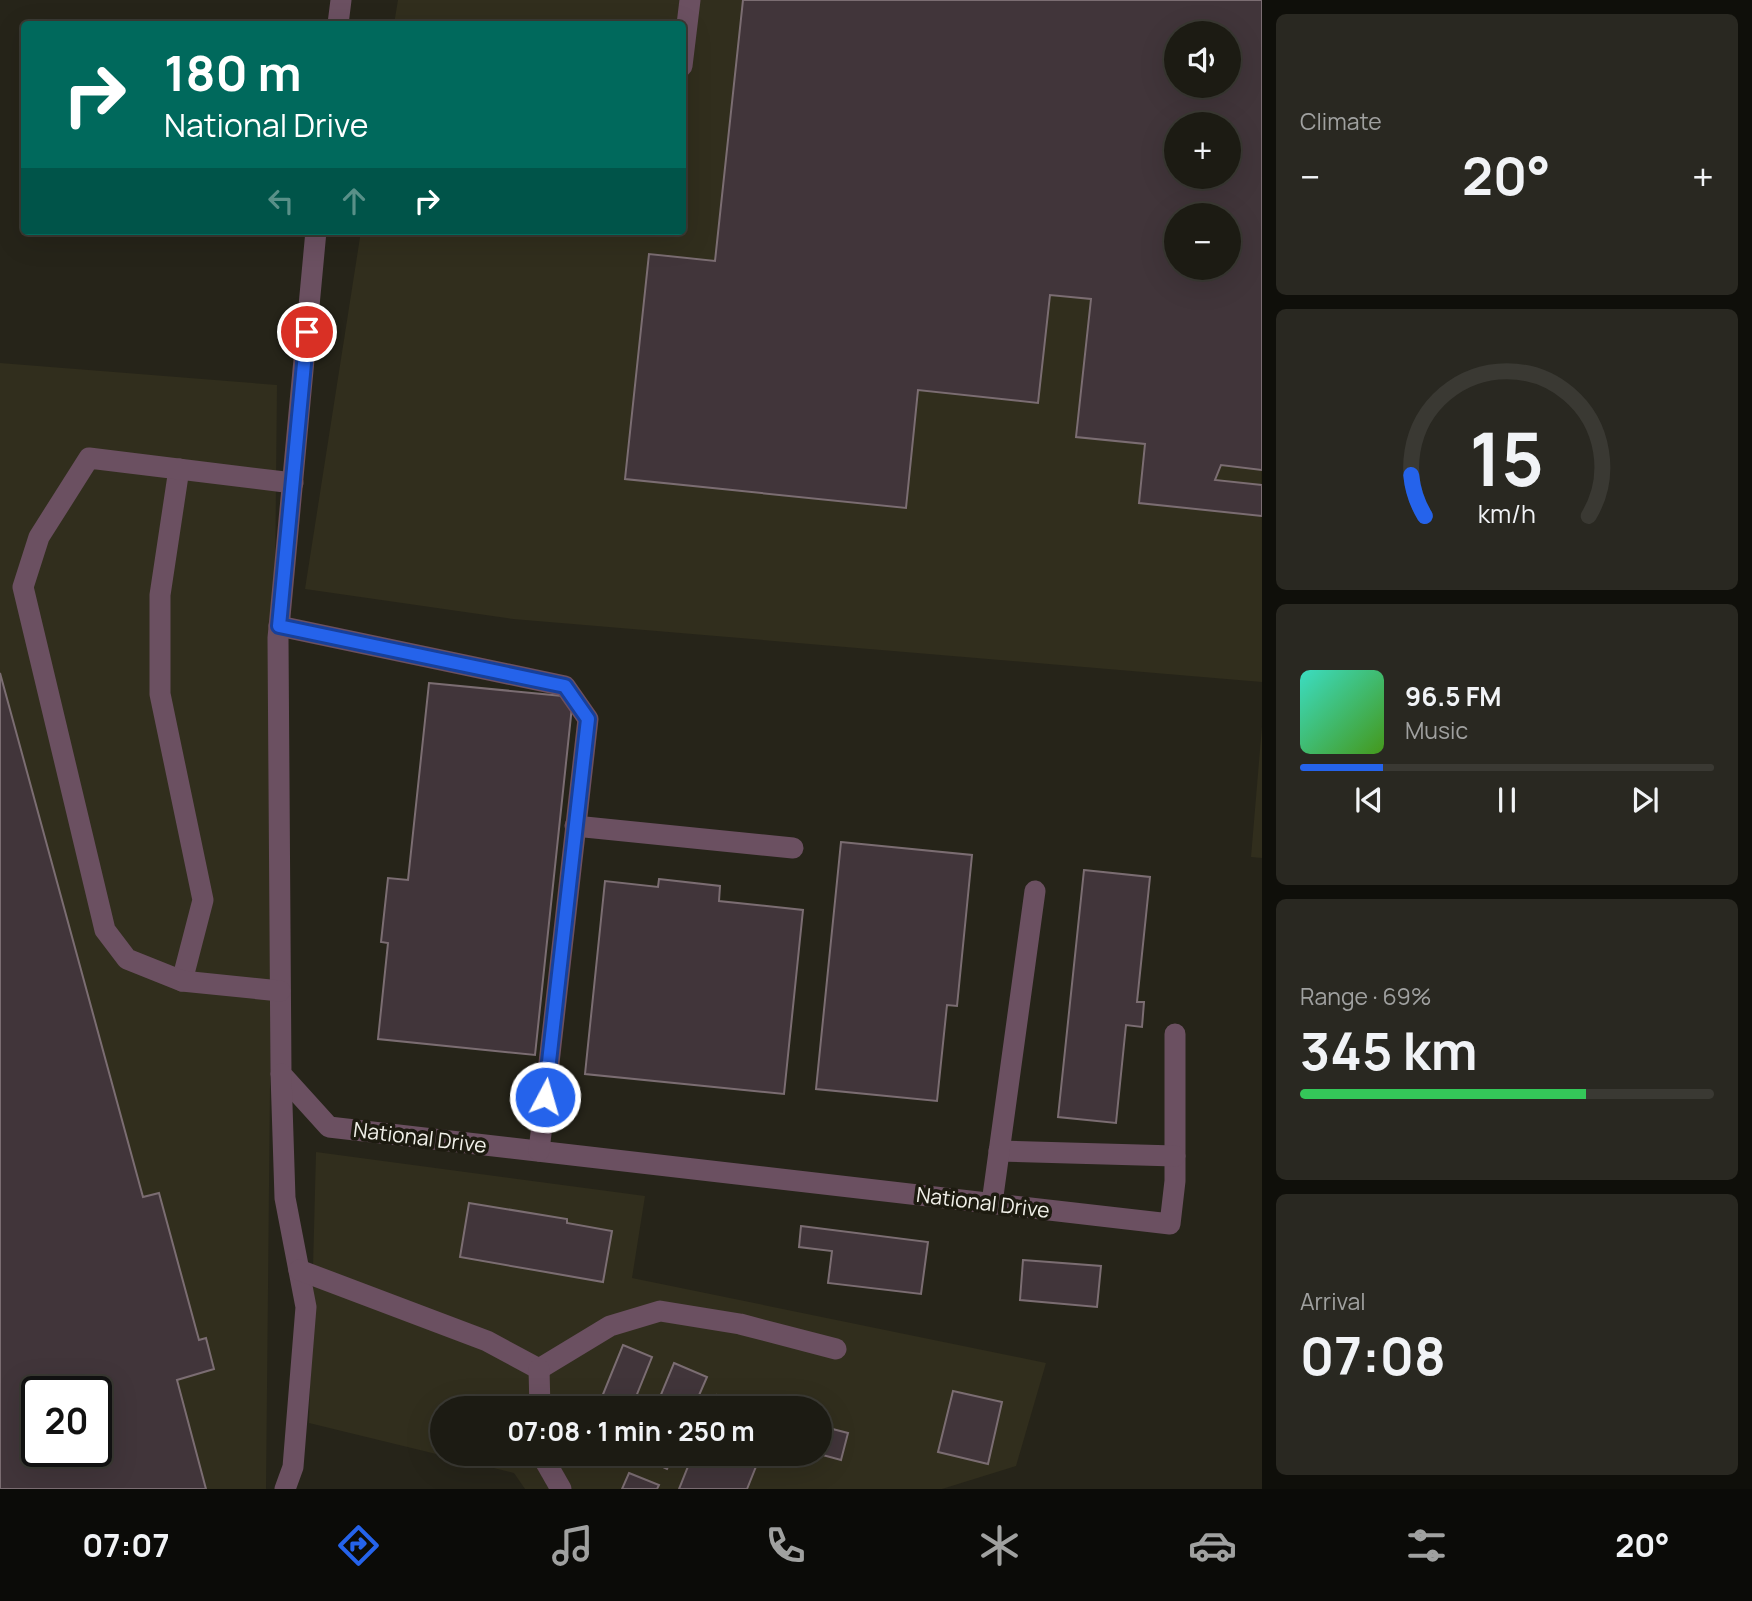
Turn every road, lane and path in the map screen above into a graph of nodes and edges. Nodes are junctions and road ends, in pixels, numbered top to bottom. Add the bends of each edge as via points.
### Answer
1 (341, 0) edge
2 (690, 0) edge
3 (338, 21) edge
4 (686, 33) edge
5 (316, 235) edge
6 (179, 469) junction
7 (293, 483) junction
8 (279, 626) junction
9 (575, 826) junction
10 (793, 848) dead end
11 (1035, 891) dead end
12 (182, 981) junction
13 (280, 991) junction
14 (1175, 1034) dead end
15 (281, 1074) junction
16 (539, 1151) junction
17 (999, 1151) junction
18 (1175, 1156) junction
19 (992, 1203) junction
20 (299, 1270) junction
21 (836, 1349) dead end
22 (539, 1369) junction
23 (540, 1396) edge
24 (548, 1466) edge
25 (285, 1489) edge
26 (561, 1489) edge

1 - 3 street
2 - 4 street
5 - 7 street
6 - 7 street
6 - 12 street via 160,594 160,694 203,900
6 - 12 street via 89,458 39,537 23,587 105,930 127,959
7 - 8 street
8 - 9 street via 565,686 588,719
8 - 13 street
9 - 10 street
9 - 16 street
11 - 17 street
12 - 13 street
13 - 15 street
14 - 18 street
15 - 16 street, National Drive via 329,1127
15 - 20 street via 285,1198
16 - 19 street, National Drive
17 - 18 street
17 - 19 street
18 - 19 street, National Drive via 1170,1224
20 - 22 street via 487,1341
20 - 25 street via 306,1307 293,1467
21 - 22 street via 740,1324 660,1311 610,1326
22 - 23 street
24 - 26 street

